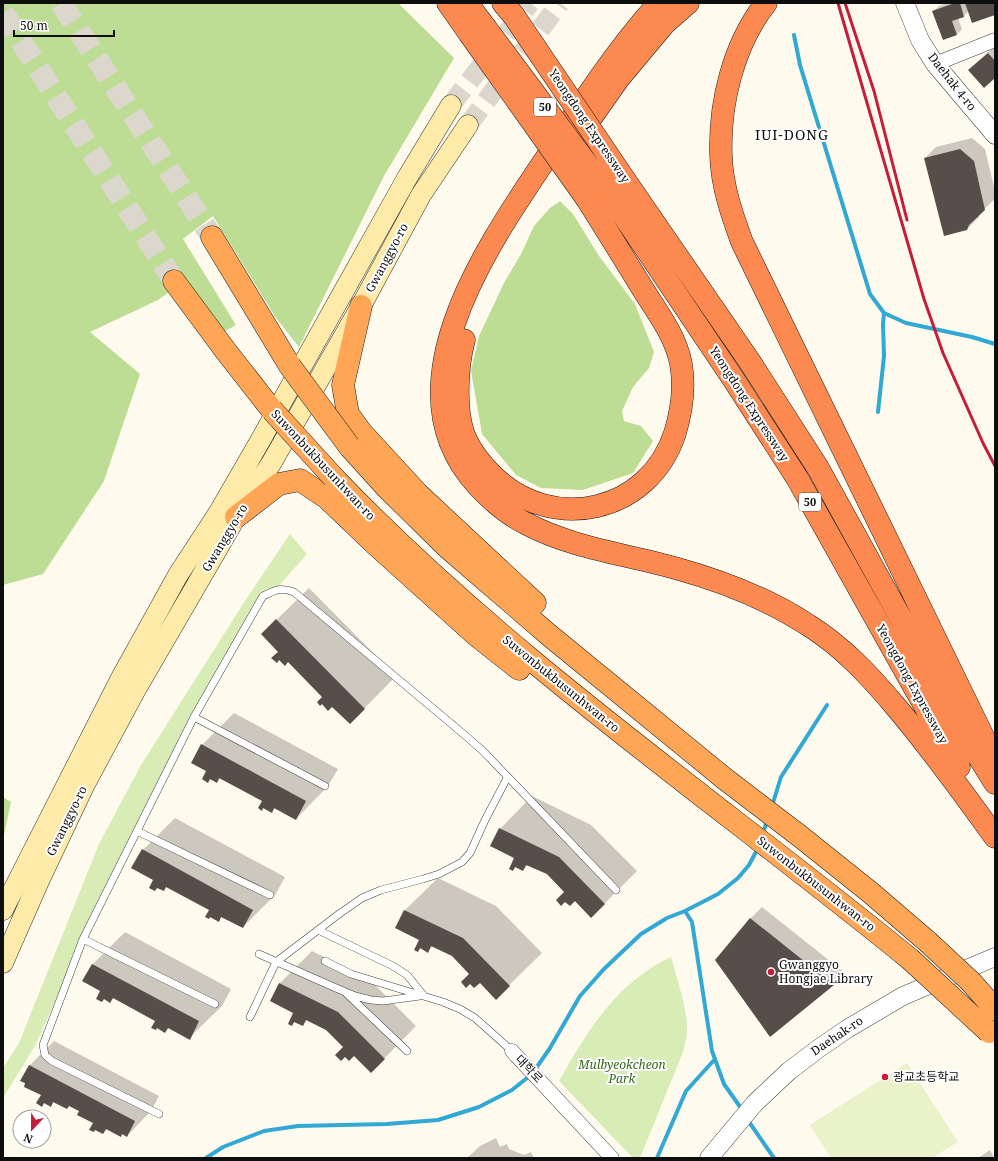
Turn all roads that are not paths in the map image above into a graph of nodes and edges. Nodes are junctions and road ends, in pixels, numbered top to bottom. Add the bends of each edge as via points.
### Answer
1 (448, 3) edge
2 (467, 3) edge
3 (659, 3) edge
4 (688, 3) edge
5 (766, 3) edge
6 (905, 3) edge
7 (508, 9) edge
8 (477, 30) junction
9 (995, 40) edge
10 (935, 64) junction
11 (452, 105) tunnel mouth
12 (468, 125) tunnel mouth
13 (995, 135) edge
14 (212, 237) tunnel mouth
15 (174, 281) tunnel mouth
16 (361, 306) junction
17 (236, 517) junction
18 (194, 717) junction
19 (995, 761) edge
20 (507, 778) junction
21 (725, 779) junction
22 (995, 784) edge
23 (325, 786) dead end
24 (718, 808) junction
25 (995, 827) edge
26 (138, 831) junction
27 (995, 837) edge
28 (616, 890) dead end
29 (270, 895) dead end
30 (3, 910) edge
31 (318, 930) junction
32 (83, 939) junction
33 (259, 954) dead end
34 (995, 957) edge
35 (326, 961) dead end
36 (276, 962) junction
37 (3, 963) edge
38 (344, 991) junction
39 (424, 996) junction
40 (215, 1004) dead end
41 (995, 1009) edge
42 (250, 1017) dead end
43 (992, 1036) edge
44 (407, 1051) dead end
45 (512, 1051) joint
46 (159, 1114) dead end
47 (612, 1158) edge
48 (709, 1158) edge

1 - 8 highway
2 - 8 highway, Yeongdong Expressway / 50
3 - 27 highway via 636,28 533,177 470,284 452,327 443,370 442,410 451,448 469,477 490,499 524,523 583,546 674,568 735,588 779,607 823,634 850,657 899,710 928,745
4 - 8 highway, bridge via 665,23 619,78 552,173 493,270 475,307 465,336 459,366 459,404 463,432 472,451 501,484 519,497 545,506 579,510 627,494 640,486 660,465 673,439 681,412 681,363 670,335 587,199
5 - 19 highway via 742,44 724,105 721,157 729,206 742,242
6 - 10 street, Daehak 4-ro via 920,40
7 - 22 highway, Yeongdong Expressway / 50, bridge via 723,323 818,468
8 - 25 highway, Yeongdong Expressway / 50, bridge via 605,188 734,380 797,478 961,772
9 - 10 street
10 - 13 street, Daehak 4-ro
11 - 30 main road, Gwanggyo-ro via 407,178 260,441 178,576 125,670
12 - 16 main road, Gwanggyo-ro via 421,195
14 - 21 highway, bridge via 290,366 348,446 386,487 448,548 549,635
15 - 24 highway, Suwonbukbusunhwan-ro, bridge via 272,410 370,516 532,662
16 - 17 main road, Gwanggyo-ro via 272,462
16 - 21 highway via 343,385 348,414 361,432 418,494
17 - 24 highway via 280,484 300,480 327,498 488,645 575,712
17 - 37 main road, Gwanggyo-ro via 84,786 38,881
18 - 20 lane via 263,596 280,588 294,592 460,731
18 - 23 lane
18 - 26 lane
20 - 28 lane
20 - 31 lane via 470,853 462,862 428,878 381,890 362,898
21 - 41 highway, bridge via 801,837 928,942 971,982
24 - 43 highway, Suwonbukbusunhwan-ro, bridge via 910,959
26 - 29 lane
26 - 32 lane
31 - 36 lane
31 - 39 lane via 393,966 407,975
32 - 40 lane
32 - 46 lane via 43,1045 45,1055 52,1061
33 - 36 lane
34 - 48 street, Daehak-ro via 903,996 847,1029 803,1060 755,1103
35 - 39 lane via 351,974
36 - 38 lane
36 - 42 lane
38 - 39 lane via 371,1000 383,1001
38 - 44 lane
39 - 45 lane via 460,1009 475,1018
45 - 47 street, 대학로

